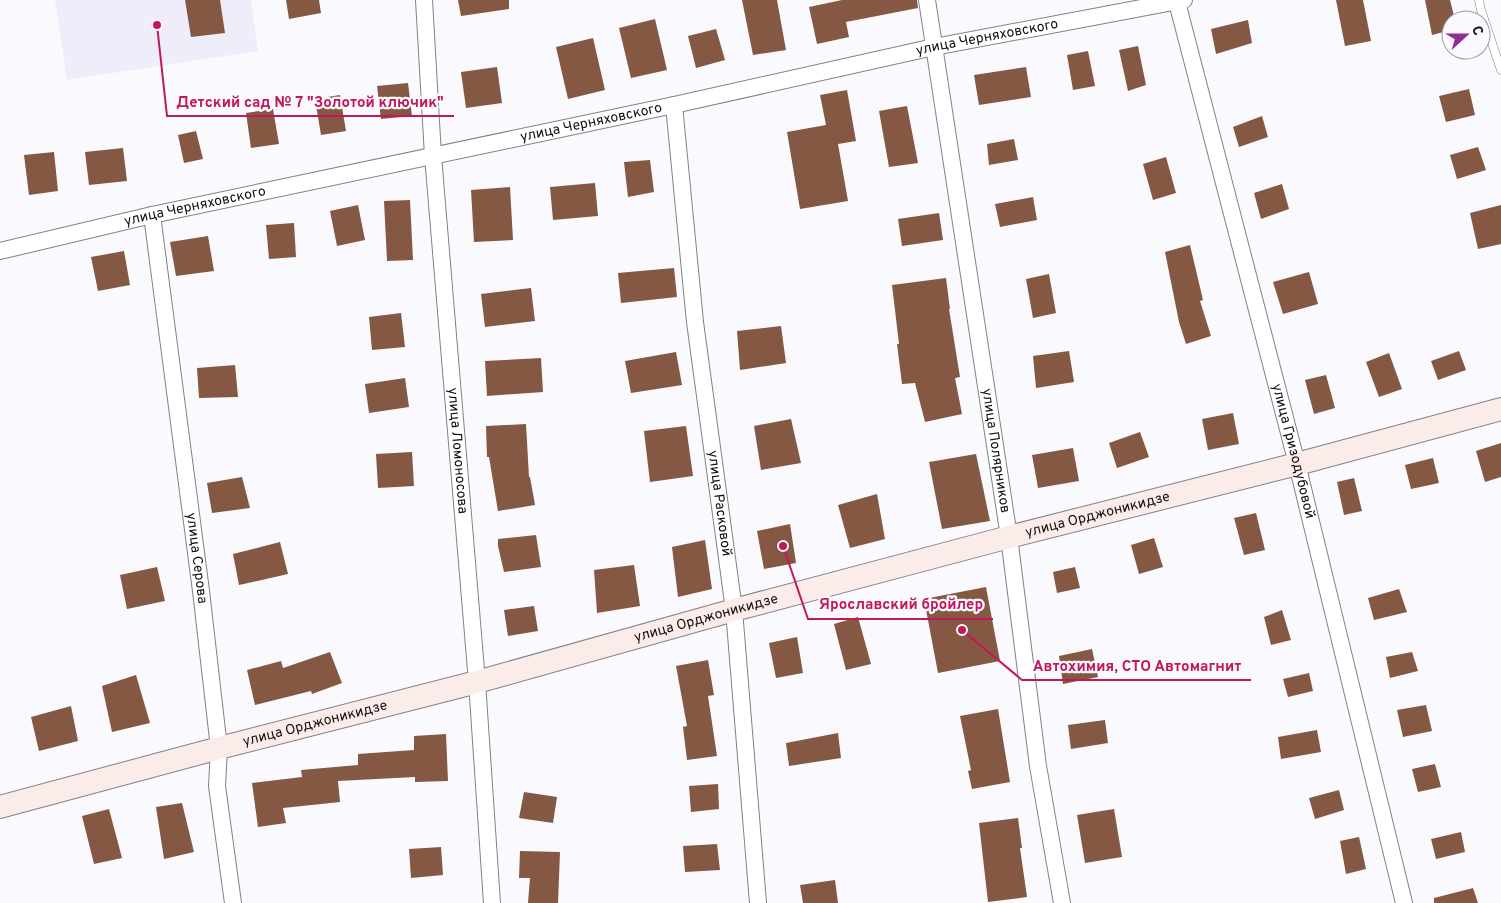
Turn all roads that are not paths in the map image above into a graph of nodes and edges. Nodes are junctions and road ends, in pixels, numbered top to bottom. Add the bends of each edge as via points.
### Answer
1 (424, 0) edge
2 (927, 0) edge
3 (1479, 0) edge
4 (1181, 1) edge
5 (934, 47) junction
6 (1501, 70) edge
7 (674, 105) junction
8 (433, 156) junction
9 (152, 215) junction
10 (0, 251) edge
11 (1501, 409) edge
12 (1297, 464) junction
13 (1009, 537) junction
14 (734, 610) junction
15 (477, 682) junction
16 (219, 748) junction
17 (0, 807) edge
18 (233, 903) edge
19 (492, 903) edge
20 (758, 903) edge
21 (1062, 903) edge
22 (1404, 903) edge

1 - 8 street, улица Ломоносова
2 - 5 street, улица Полярников
3 - 6 lane
4 - 5 street, улица Черняховского
4 - 12 street, улица Гризодубовой
5 - 7 street, улица Черняховского
5 - 13 street, улица Полярников
7 - 8 street, улица Черняховского
7 - 14 street, улица Расковой via 695,322
8 - 9 street, улица Черняховского
8 - 15 street, улица Ломоносова
9 - 10 street, улица Черняховского
9 - 16 street, улица Серова
11 - 12 main road, улица Орджоникидзе
12 - 13 main road, улица Орджоникидзе
12 - 22 street, улица Гризодубовой
13 - 14 main road, улица Орджоникидзе
13 - 21 street, улица Полярников via 1038,766
14 - 15 main road, улица Орджоникидзе
14 - 20 street, улица Расковой
15 - 16 main road, улица Орджоникидзе
15 - 19 street, улица Ломоносова
16 - 17 main road, улица Орджоникидзе
16 - 18 street, улица Серова via 217,786

